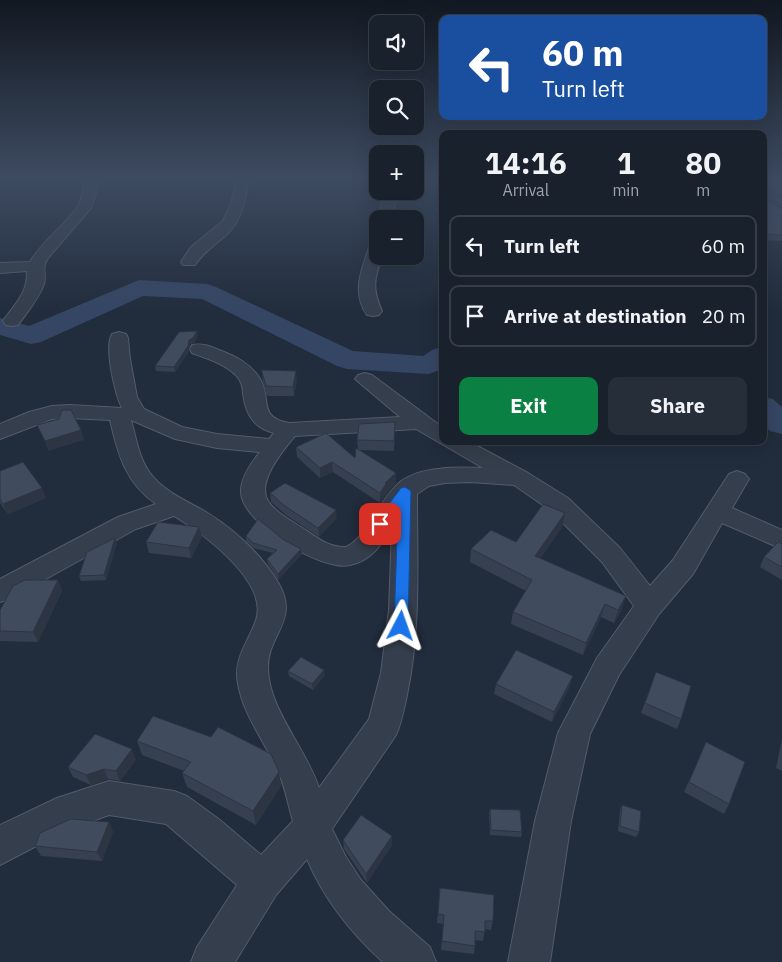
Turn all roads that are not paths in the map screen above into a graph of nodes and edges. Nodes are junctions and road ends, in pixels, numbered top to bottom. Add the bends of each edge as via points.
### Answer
1 (72, 222) edge
2 (229, 222) edge
3 (189, 262) dead end
4 (371, 265) edge
5 (35, 266) junction
6 (0, 268) edge
7 (373, 312) dead end
8 (12, 322) dead end
9 (120, 338) dead end
10 (200, 349) dead end
11 (365, 379) dead end
12 (127, 414) junction
13 (420, 422) junction
14 (0, 432) edge
15 (439, 434) edge
16 (282, 438) junction
17 (448, 445) edge
18 (458, 445) edge
19 (520, 478) junction
20 (738, 479) dead end
21 (412, 486) junction
22 (174, 506) junction
23 (718, 511) junction
24 (782, 540) edge
25 (0, 592) edge
26 (649, 606) junction
27 (312, 826) junction
28 (0, 846) edge
29 (262, 881) junction
30 (212, 962) edge
31 (415, 962) edge
32 (529, 962) edge

1 - 5 street
2 - 3 street via 199,246
4 - 7 street via 366,293
5 - 6 street
5 - 8 street via 36,283
9 - 12 street
10 - 16 street via 226,359 242,370 251,380 256,411
11 - 13 street
12 - 14 street via 45,414
12 - 16 street via 175,432 217,441
12 - 22 street via 134,464 143,479
13 - 15 street
13 - 16 street
16 - 21 street via 257,476 253,491 255,500 273,521 330,556 348,557 360,552
17 - 21 street
18 - 19 street
19 - 21 street via 446,476
19 - 26 street via 559,504 605,548
20 - 23 street
21 - 27 street via 396,673 384,725
22 - 25 street via 127,523
22 - 27 street via 224,538 250,567 274,604 271,619 253,659 253,682 260,703 296,774
23 - 24 street
23 - 26 street via 683,566
26 - 32 street via 608,667 574,733 553,821
27 - 29 street
27 - 31 street via 339,882 391,943
28 - 29 street via 57,816 109,798 174,808
29 - 30 street

